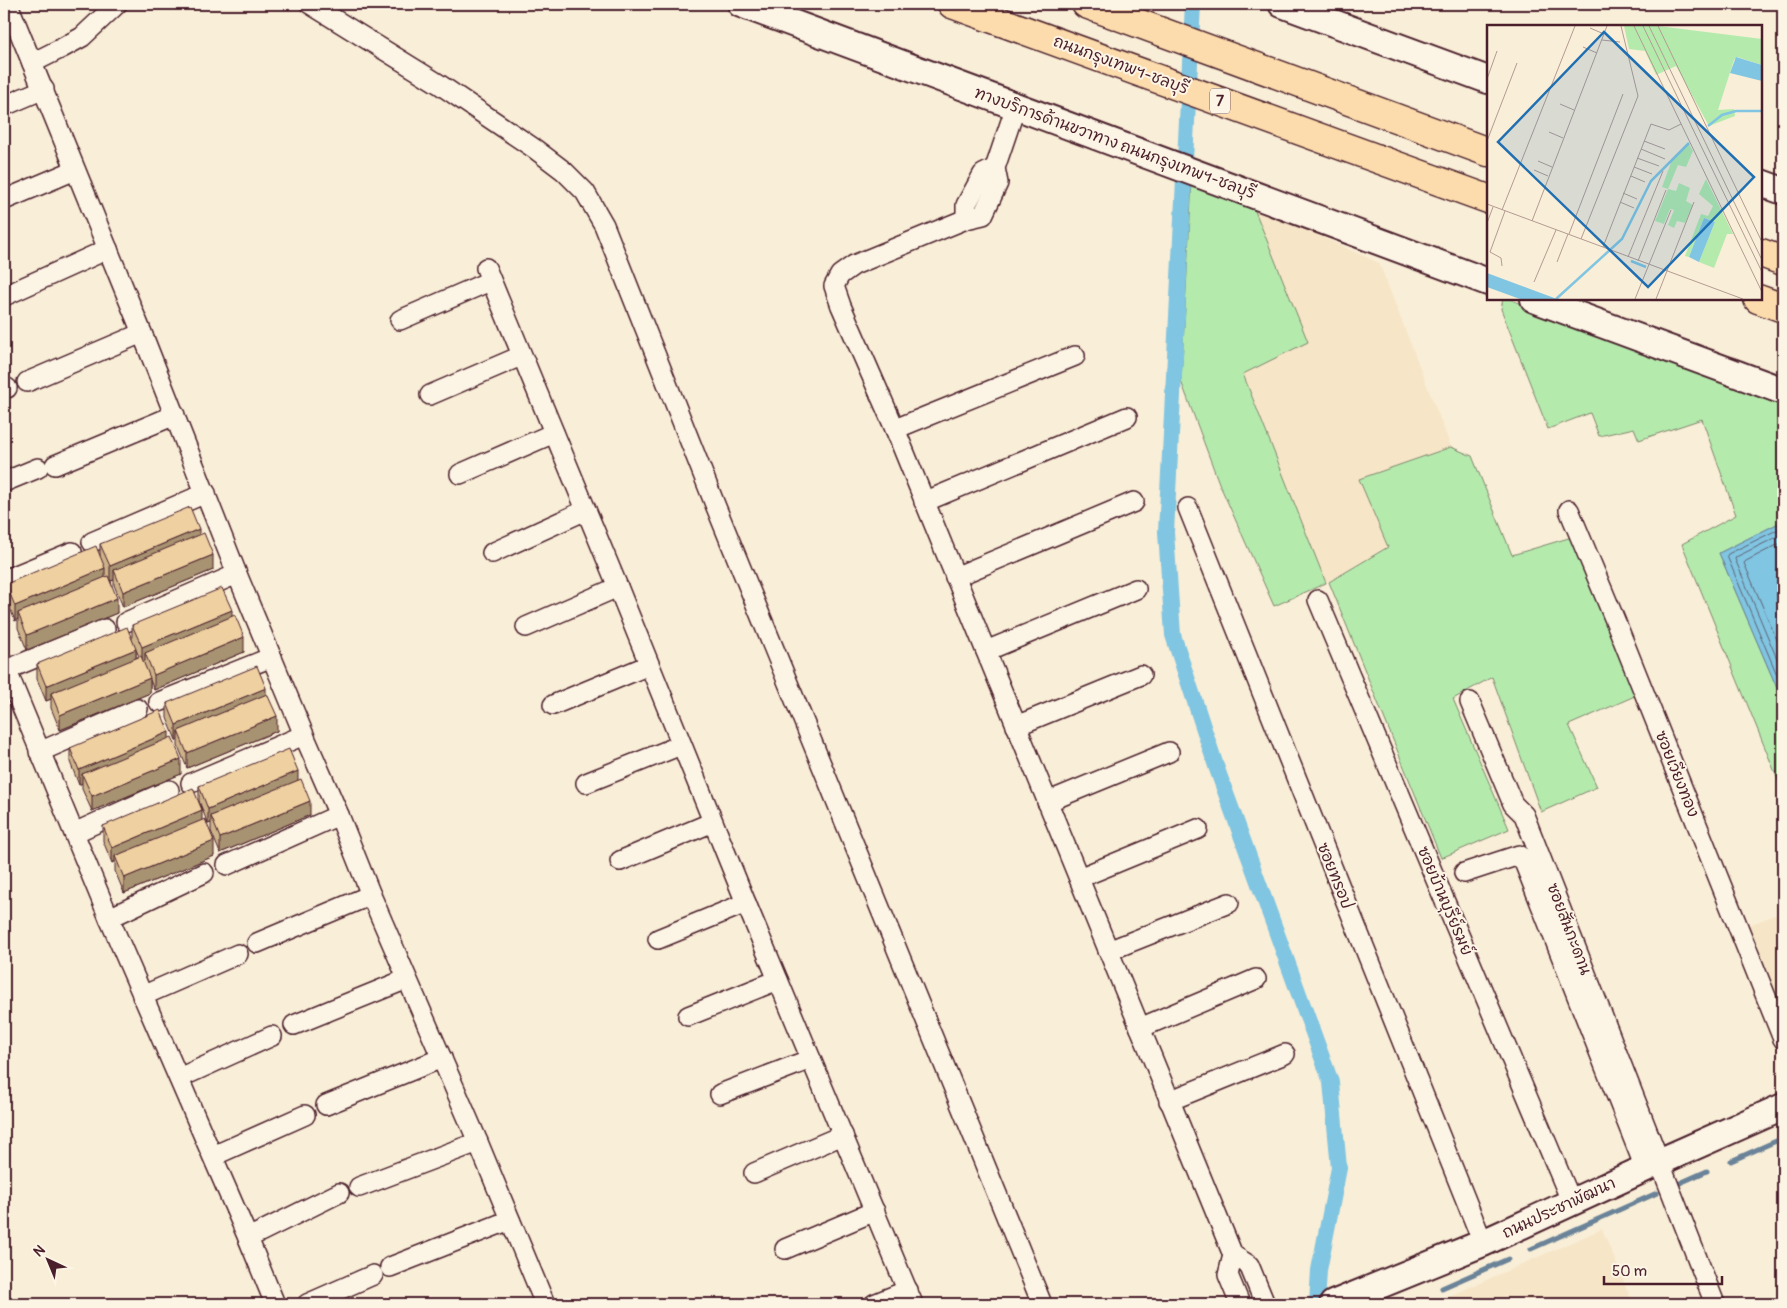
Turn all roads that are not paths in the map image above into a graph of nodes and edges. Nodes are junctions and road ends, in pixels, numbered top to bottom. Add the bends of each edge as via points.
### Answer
1 (117, 4) edge
2 (310, 4) edge
3 (742, 4) edge
4 (952, 4) edge
5 (1086, 4) edge
6 (1282, 4) edge
7 (7, 8) edge
8 (32, 63) junction
9 (1487, 80) edge
10 (44, 89) junction
11 (4, 106) edge
12 (1016, 106) junction
13 (1487, 152) edge
14 (75, 170) junction
15 (1762, 183) edge
16 (1783, 191) edge
17 (1487, 199) edge
18 (4, 200) edge
19 (108, 249) junction
20 (1762, 253) edge
21 (1783, 261) edge
22 (1487, 282) edge
23 (4, 296) edge
24 (1537, 300) edge
25 (1761, 300) edge
26 (1783, 308) edge
27 (400, 320) dead end
28 (142, 333) junction
29 (521, 356) junction
30 (1075, 356) dead end
31 (27, 382) dead end
32 (1783, 391) edge
33 (430, 395) dead end
34 (175, 415) junction
35 (1127, 417) dead end
36 (895, 430) junction
37 (554, 433) junction
38 (460, 474) dead end
39 (4, 482) edge
40 (206, 493) junction
41 (924, 502) junction
42 (1134, 502) dead end
43 (1188, 508) dead end
44 (586, 510) junction
45 (1569, 510) dead end
46 (92, 542) dead end
47 (72, 552) dead end
48 (492, 553) dead end
49 (238, 574) junction
50 (955, 577) junction
51 (4, 580) edge
52 (618, 587) junction
53 (1136, 589) dead end
54 (1318, 600) dead end
55 (126, 622) dead end
56 (526, 627) dead end
57 (105, 629) dead end
58 (986, 651) junction
59 (272, 658) junction
60 (649, 665) junction
61 (5, 667) edge
62 (1141, 675) dead end
63 (159, 702) dead end
64 (1470, 702) dead end
65 (553, 705) dead end
66 (138, 709) dead end
67 (1016, 726) junction
68 (304, 735) junction
69 (681, 745) junction
70 (39, 752) junction
71 (1169, 752) dead end
72 (191, 782) dead end
73 (586, 783) dead end
74 (169, 790) dead end
75 (1047, 802) junction
76 (339, 815) junction
77 (713, 822) junction
78 (1198, 829) dead end
79 (74, 834) junction
80 (620, 861) dead end
81 (227, 865) dead end
82 (204, 873) dead end
83 (1464, 873) dead end
84 (1078, 878) junction
85 (371, 895) junction
86 (746, 903) junction
87 (1229, 903) dead end
88 (109, 918) junction
89 (658, 939) dead end
90 (256, 943) dead end
91 (1108, 952) junction
92 (238, 954) dead end
93 (1256, 978) dead end
94 (407, 979) junction
95 (778, 980) junction
96 (142, 996) junction
97 (688, 1016) dead end
98 (294, 1025) dead end
99 (1140, 1028) junction
100 (272, 1036) dead end
101 (1783, 1039) edge
102 (1285, 1054) dead end
103 (442, 1058) junction
104 (811, 1059) junction
105 (179, 1078) junction
106 (720, 1094) dead end
107 (1169, 1101) junction
108 (326, 1105) dead end
109 (1783, 1107) edge
110 (305, 1115) dead end
111 (843, 1135) junction
112 (478, 1142) junction
113 (213, 1156) junction
114 (1652, 1165) junction
115 (754, 1173) dead end
116 (359, 1187) dead end
117 (339, 1193) dead end
118 (1572, 1203) junction
119 (875, 1211) junction
120 (510, 1220) junction
121 (248, 1238) junction
122 (1483, 1243) junction
123 (785, 1249) dead end
124 (1232, 1254) junction
125 (911, 1297) edge
126 (539, 1303) edge
127 (1335, 1303) edge
128 (275, 1304) edge
129 (306, 1304) edge
130 (874, 1304) edge
131 (1042, 1304) edge
132 (1240, 1304) edge
133 (1265, 1304) edge
134 (1715, 1304) edge

1 - 8 street via 82,37
2 - 131 street via 440,84 535,149 564,171 584,192 604,225
3 - 12 main road, ทางบริการด้านขวาทาง ถนนกรุงเทพฯ-ชลบุรี
4 - 17 highway, ถนนกรุงเทพฯ-ชลบุรี / 7
5 - 13 highway
6 - 9 main road
7 - 8 street
8 - 10 street
10 - 11 street
10 - 14 street
12 - 22 main road, ทางบริการด้านขวาทาง ถนนกรุงเทพฯ-ชลบุรี
12 - 36 street via 995,168 983,174 966,205 966,219 854,265 840,275 834,286
14 - 18 street
14 - 19 street
15 - 16 main road
19 - 23 street
19 - 28 street
20 - 21 highway
24 - 32 main road
25 - 26 highway
27 - 29 street via 488,275
28 - 31 street
28 - 34 street
29 - 33 street
29 - 37 street
30 - 36 street
34 - 39 street
34 - 40 street
35 - 41 street
36 - 41 street
37 - 38 street
37 - 44 street
40 - 46 street
40 - 49 street
41 - 50 street
42 - 50 street
43 - 122 street, ซอยทรอป
44 - 48 street
44 - 52 street
45 - 101 street, ซอยเวียงทอง
47 - 51 street
49 - 55 street
49 - 59 street
50 - 58 street
52 - 56 street
52 - 60 street
53 - 58 street
54 - 118 street, ซอยบ้านบุรีย์รมย์
57 - 61 street
58 - 67 street
59 - 63 street
59 - 68 street
60 - 65 street
60 - 69 street
61 - 70 street
62 - 67 street
64 - 114 street, ซอยสันกะดาน via 1513,804 1524,815
66 - 70 street
67 - 75 street
68 - 72 street
68 - 76 street
69 - 73 street
69 - 77 street
70 - 79 street
71 - 75 street
74 - 79 street
75 - 84 street
76 - 81 street
76 - 85 street
77 - 80 street
77 - 86 street
78 - 84 street
79 - 88 street
82 - 88 street
83 - 114 street via 1518,855 1522,857
84 - 91 street
85 - 90 street
85 - 94 street
86 - 89 street
86 - 95 street
87 - 91 street
88 - 96 street
91 - 99 street
92 - 96 street
93 - 99 street
94 - 98 street
94 - 103 street
95 - 97 street
95 - 104 street
96 - 105 street
99 - 107 street
100 - 105 street
102 - 107 street
103 - 108 street
103 - 112 street
104 - 106 street
104 - 111 street
105 - 113 street
107 - 124 street
109 - 114 main road, ถนนประชาพัฒนา
110 - 113 street
111 - 115 street
111 - 119 street
112 - 116 street
112 - 120 street
113 - 121 street
114 - 118 main road, ถนนประชาพัฒนา
114 - 134 street
117 - 121 street
118 - 122 main road, ถนนประชาพัฒนา
119 - 123 street
119 - 125 street
120 - 126 street
120 - 129 street
121 - 128 street
122 - 127 main road, ถนนประชาพัฒนา
124 - 132 street via 1228,1275
124 - 133 street via 1249,1265
125 - 130 street

